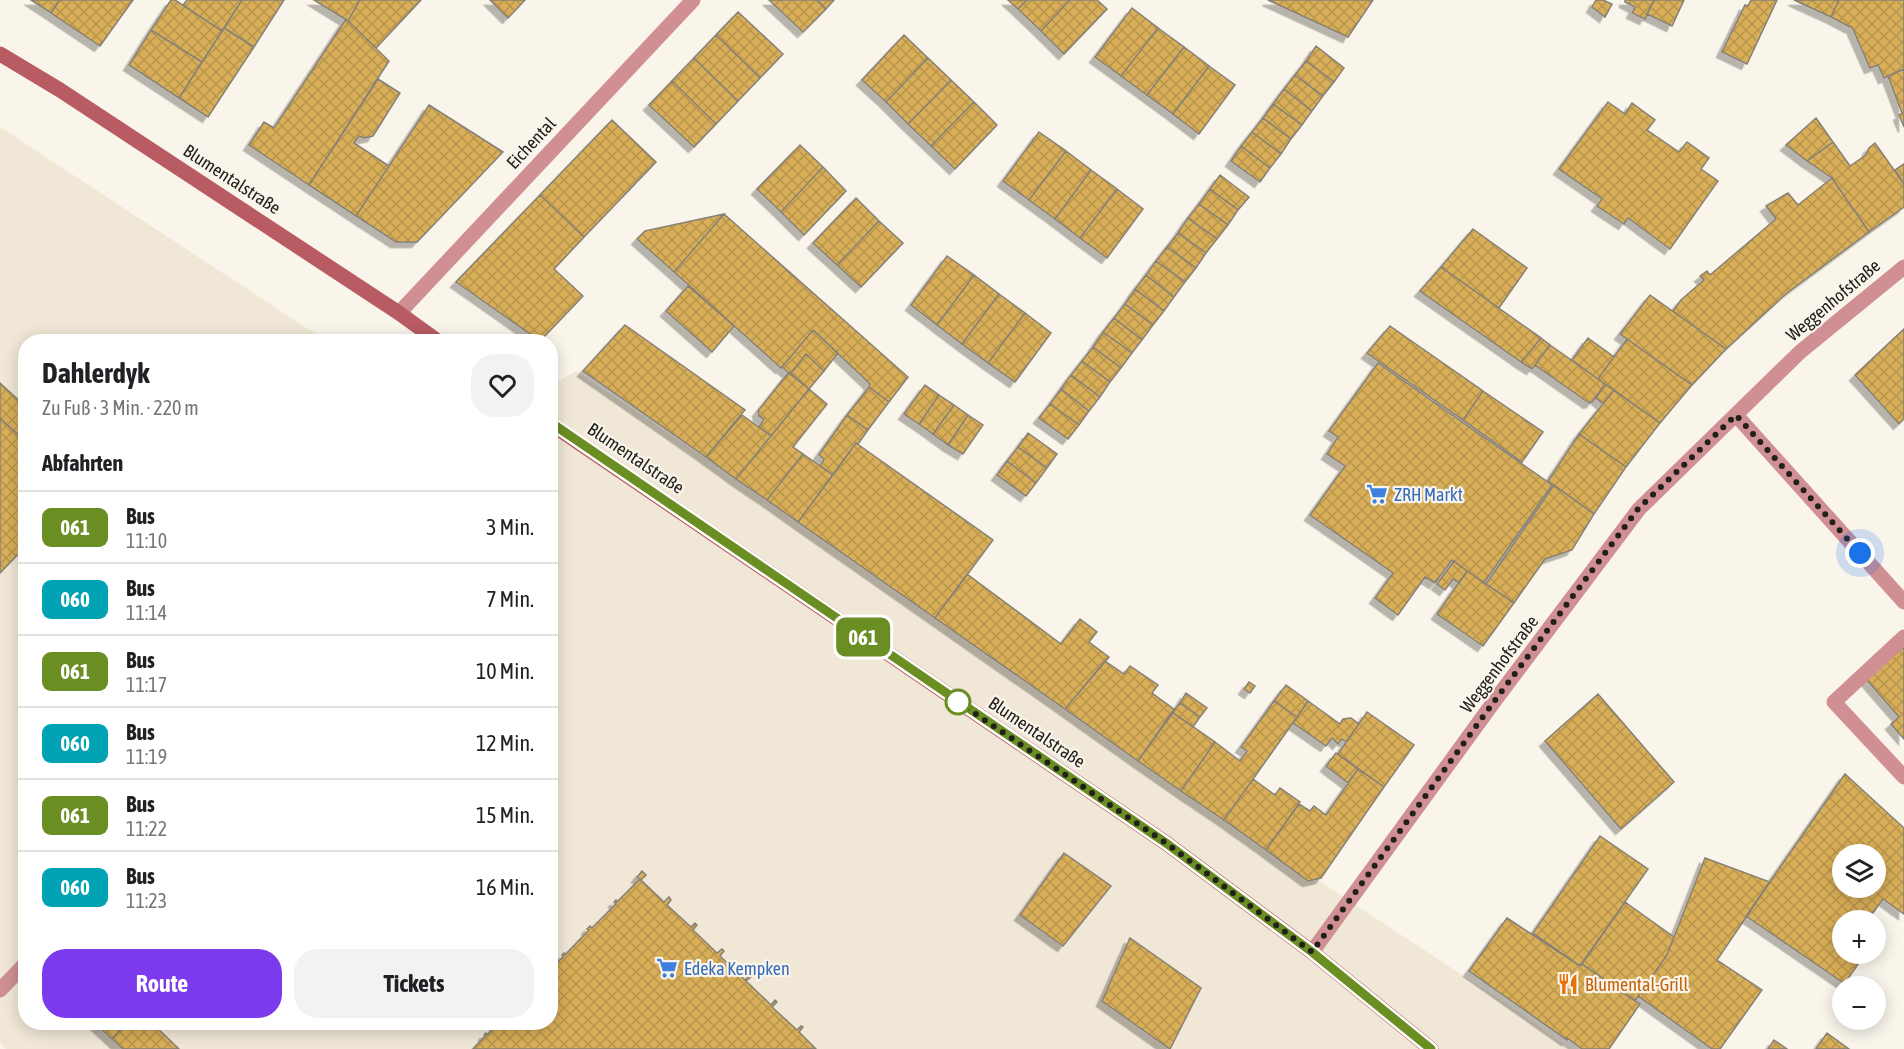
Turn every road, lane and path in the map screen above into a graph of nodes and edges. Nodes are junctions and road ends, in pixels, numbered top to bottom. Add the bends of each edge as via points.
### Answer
1 (693, 0) edge
2 (0, 54) edge
3 (1904, 267) edge
4 (399, 313) junction
5 (428, 334) edge
6 (1736, 415) junction
7 (558, 428) edge
8 (1904, 602) edge
9 (1904, 637) edge
10 (1904, 777) edge
11 (1312, 952) junction
12 (18, 971) edge
13 (0, 990) edge
14 (1431, 1049) edge

1 - 4 street, Eichental
2 - 4 main road, Blumentalstraße
3 - 6 street, Weggenhofstraße via 1800,352
4 - 5 main road, Blumentalstraße
6 - 8 street
6 - 11 street, Weggenhofstraße via 1638,509
7 - 11 main road, Blumentalstraße via 1166,843
9 - 10 street via 1834,702
11 - 14 main road, Blumentalstraße
12 - 13 street

